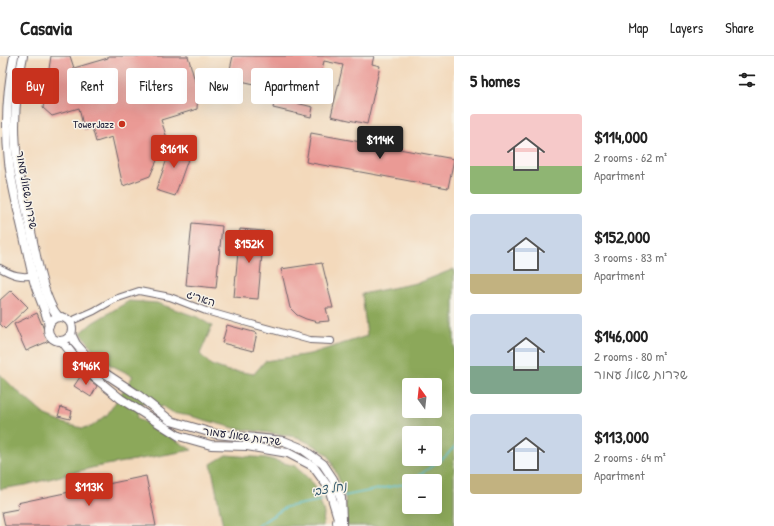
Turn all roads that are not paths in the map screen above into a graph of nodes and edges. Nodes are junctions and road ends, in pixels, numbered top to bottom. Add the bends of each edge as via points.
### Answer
1 (14, 56) edge
2 (22, 56) edge
3 (0, 268) edge
4 (37, 275) junction
5 (60, 317) junction
6 (69, 322) junction
7 (49, 324) junction
8 (71, 334) junction
9 (62, 340) junction
10 (331, 341) dead end
11 (336, 526) edge
12 (342, 526) edge

1 - 4 street, שדרות שאול עמור via 8,103 9,163
2 - 4 street, שדרות שאול עמור via 16,104 17,162
3 - 4 street via 23,277
4 - 5 street, שדרות שאול עמור via 52,308
4 - 7 street, שדרות שאול עמור via 40,300
5 - 6 street
5 - 7 street
6 - 8 street
6 - 10 street, האריג via 115,299 138,291 170,297 248,324 310,340
7 - 9 street via 51,337 58,341
8 - 9 street
8 - 12 street, שדרות שאול עמור via 76,344 97,368 171,421 216,434 284,440 301,448 323,464 333,479 341,498
9 - 11 street, שדרות שאול עמור via 82,367 99,381 121,399 179,436 211,445 246,446 288,454 313,466 329,488 338,518

